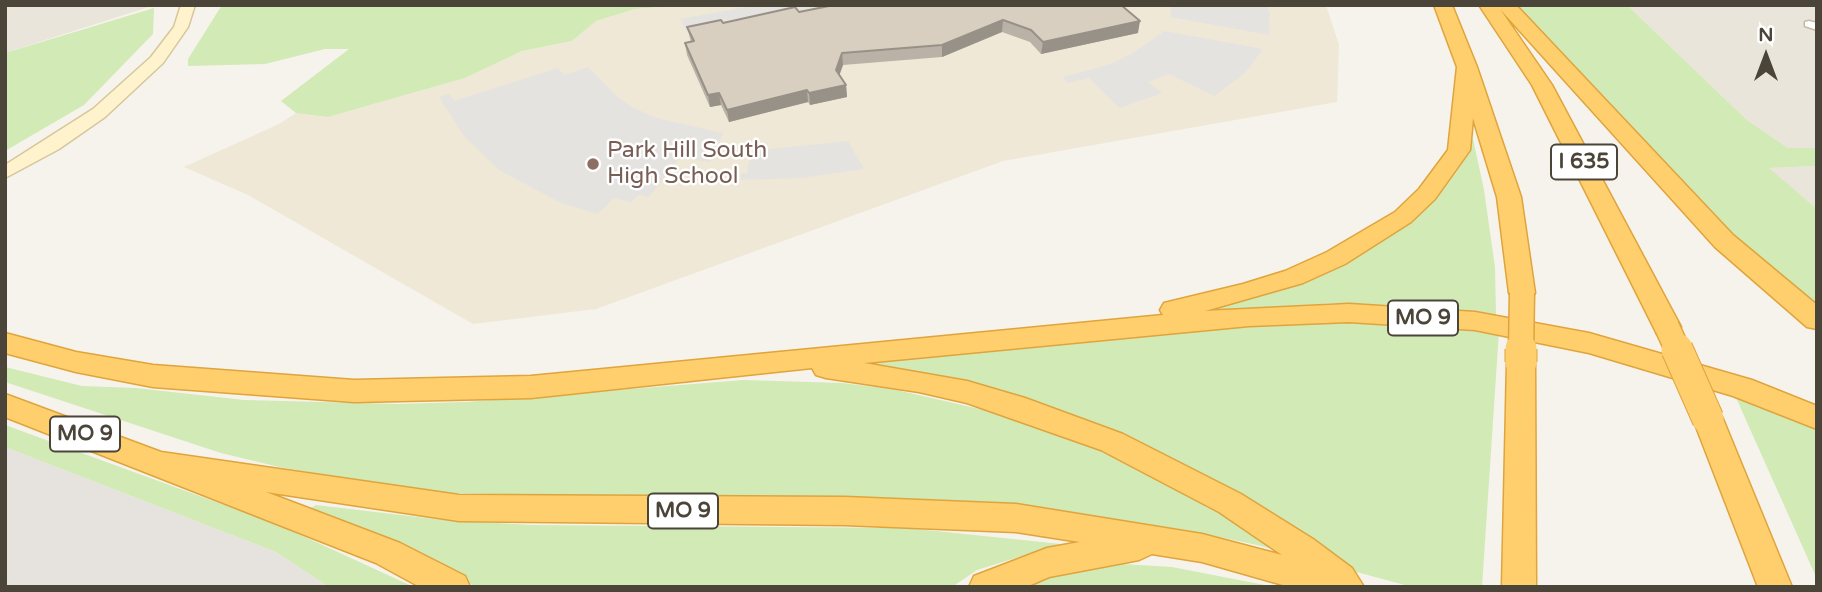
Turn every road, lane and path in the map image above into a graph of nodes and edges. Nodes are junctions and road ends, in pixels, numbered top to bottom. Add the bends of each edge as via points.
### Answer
1 (188, 5) edge
2 (1443, 5) edge
3 (1488, 5) edge
4 (1506, 5) edge
5 (1467, 67) junction
6 (5, 173) edge
7 (1817, 320) edge
8 (1016, 337) junction
9 (7, 344) edge
10 (737, 367) junction
11 (5, 405) edge
12 (1817, 418) edge
13 (1708, 419) joint
14 (164, 464) junction
15 (1202, 548) junction
16 (453, 587) edge
17 (986, 587) edge
18 (1348, 587) edge
19 (1519, 587) edge
20 (1775, 587) edge

1 - 6 street via 181,27 158,60 99,113
2 - 5 highway
3 - 13 highway, I 635, bridge via 1542,85 1667,327
4 - 7 highway via 1724,241
5 - 8 highway via 1459,150 1427,194 1372,239 1315,268 1247,292 1163,312
5 - 19 highway, bridge via 1509,197 1522,293
8 - 10 highway, MO 9
8 - 12 highway, MO 9 via 1337,313 1475,321 1589,342 1742,388
9 - 10 highway, MO 9 via 153,376 354,391 531,387
10 - 18 highway via 823,368 895,377 1027,410 1112,442 1208,490 1301,549
11 - 14 highway, MO 9
13 - 20 highway, I 635
14 - 15 highway, MO 9 via 460,508 845,511 1016,518
14 - 16 highway via 388,552
15 - 17 highway via 1143,546 1089,553 1047,563
15 - 18 highway, MO 9

